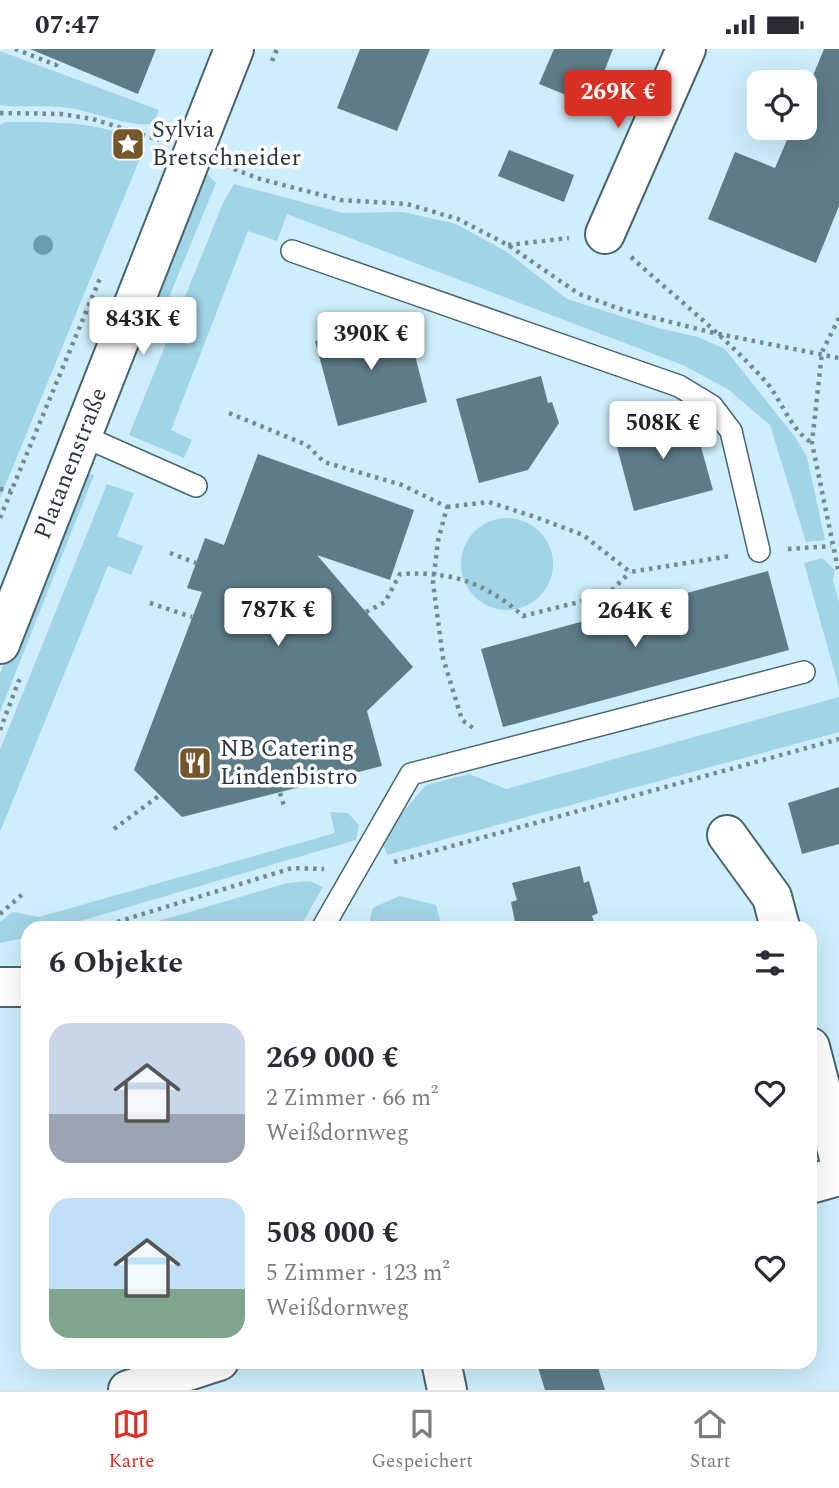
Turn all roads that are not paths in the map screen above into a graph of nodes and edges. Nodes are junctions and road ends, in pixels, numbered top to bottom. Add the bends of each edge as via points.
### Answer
1 (234, 49) edge
2 (686, 49) edge
3 (605, 234) road end
4 (292, 251) dead end
5 (83, 436) junction
6 (196, 486) dead end
7 (760, 551) road end
8 (0, 644) edge
9 (804, 672) dead end
10 (727, 835) dead end
11 (326, 921) edge
12 (778, 921) edge
13 (0, 987) edge
14 (21, 987) edge
15 (817, 1074) edge
16 (839, 1158) edge
17 (839, 1176) edge
18 (817, 1183) edge
19 (194, 1369) edge
20 (443, 1369) edge
21 (128, 1390) edge
22 (447, 1390) edge

1 - 5 street, Platanenstraße
2 - 3 street
4 - 7 lane via 679,386 712,406 731,431
5 - 6 lane
5 - 8 street, Platanenstraße
9 - 11 lane via 411,774
10 - 12 street via 772,897
13 - 14 street
15 - 16 street
17 - 18 street
19 - 21 street
20 - 22 street

